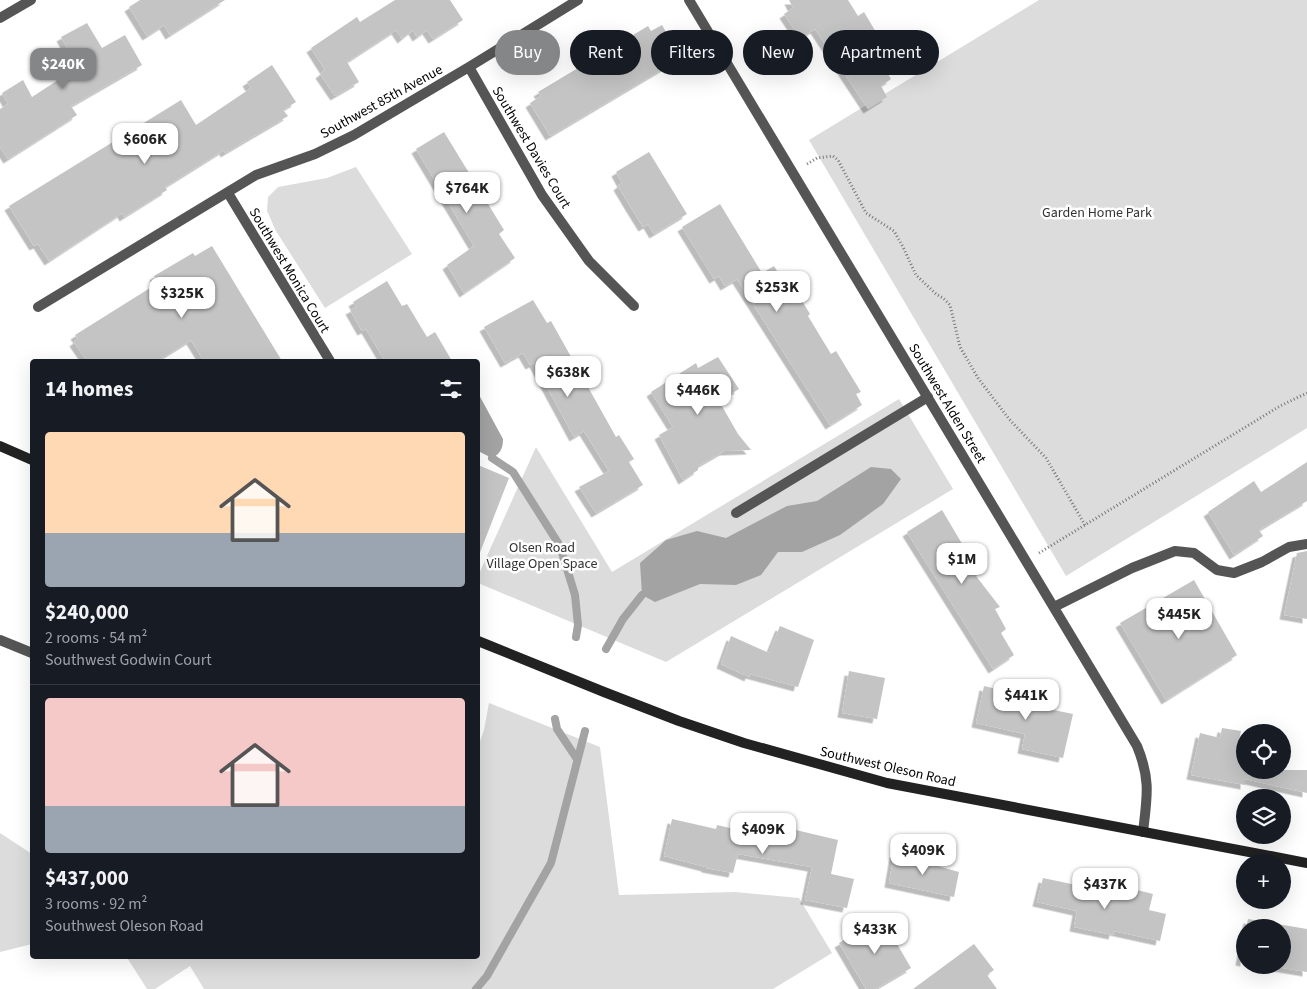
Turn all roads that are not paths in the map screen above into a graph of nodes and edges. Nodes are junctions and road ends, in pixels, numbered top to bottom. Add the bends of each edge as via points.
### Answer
1 (31, 0) edge
2 (578, 0) edge
3 (689, 0) edge
4 (0, 18) edge
5 (470, 67) junction
6 (228, 192) junction
7 (634, 306) dead end
8 (38, 307) dead end
9 (329, 359) edge
10 (928, 397) junction
11 (0, 446) edge
12 (30, 459) edge
13 (736, 513) dead end
14 (1307, 544) edge
15 (1054, 607) junction
16 (0, 640) edge
17 (480, 642) edge
18 (30, 652) edge
19 (1144, 832) junction
20 (1307, 863) edge

1 - 4 street
2 - 5 street, Southwest 85th Avenue
3 - 10 street, Southwest Alden Street
5 - 6 street, Southwest 85th Avenue via 354,135 315,154 256,175
5 - 7 street, Southwest Davies Court via 542,194 590,261
6 - 8 street, Southwest 85th Avenue
6 - 9 street, Southwest Monica Court
10 - 13 street
10 - 15 street, Southwest Alden Street
11 - 12 main road
14 - 15 street via 1289,546 1234,573 1217,570 1194,553 1175,551 1132,568
15 - 19 street, Southwest Alden Street via 1146,766 1148,788
16 - 18 street
17 - 19 main road, Southwest Oleson Road via 612,696 753,745 887,783
19 - 20 main road, Southwest Oleson Road

